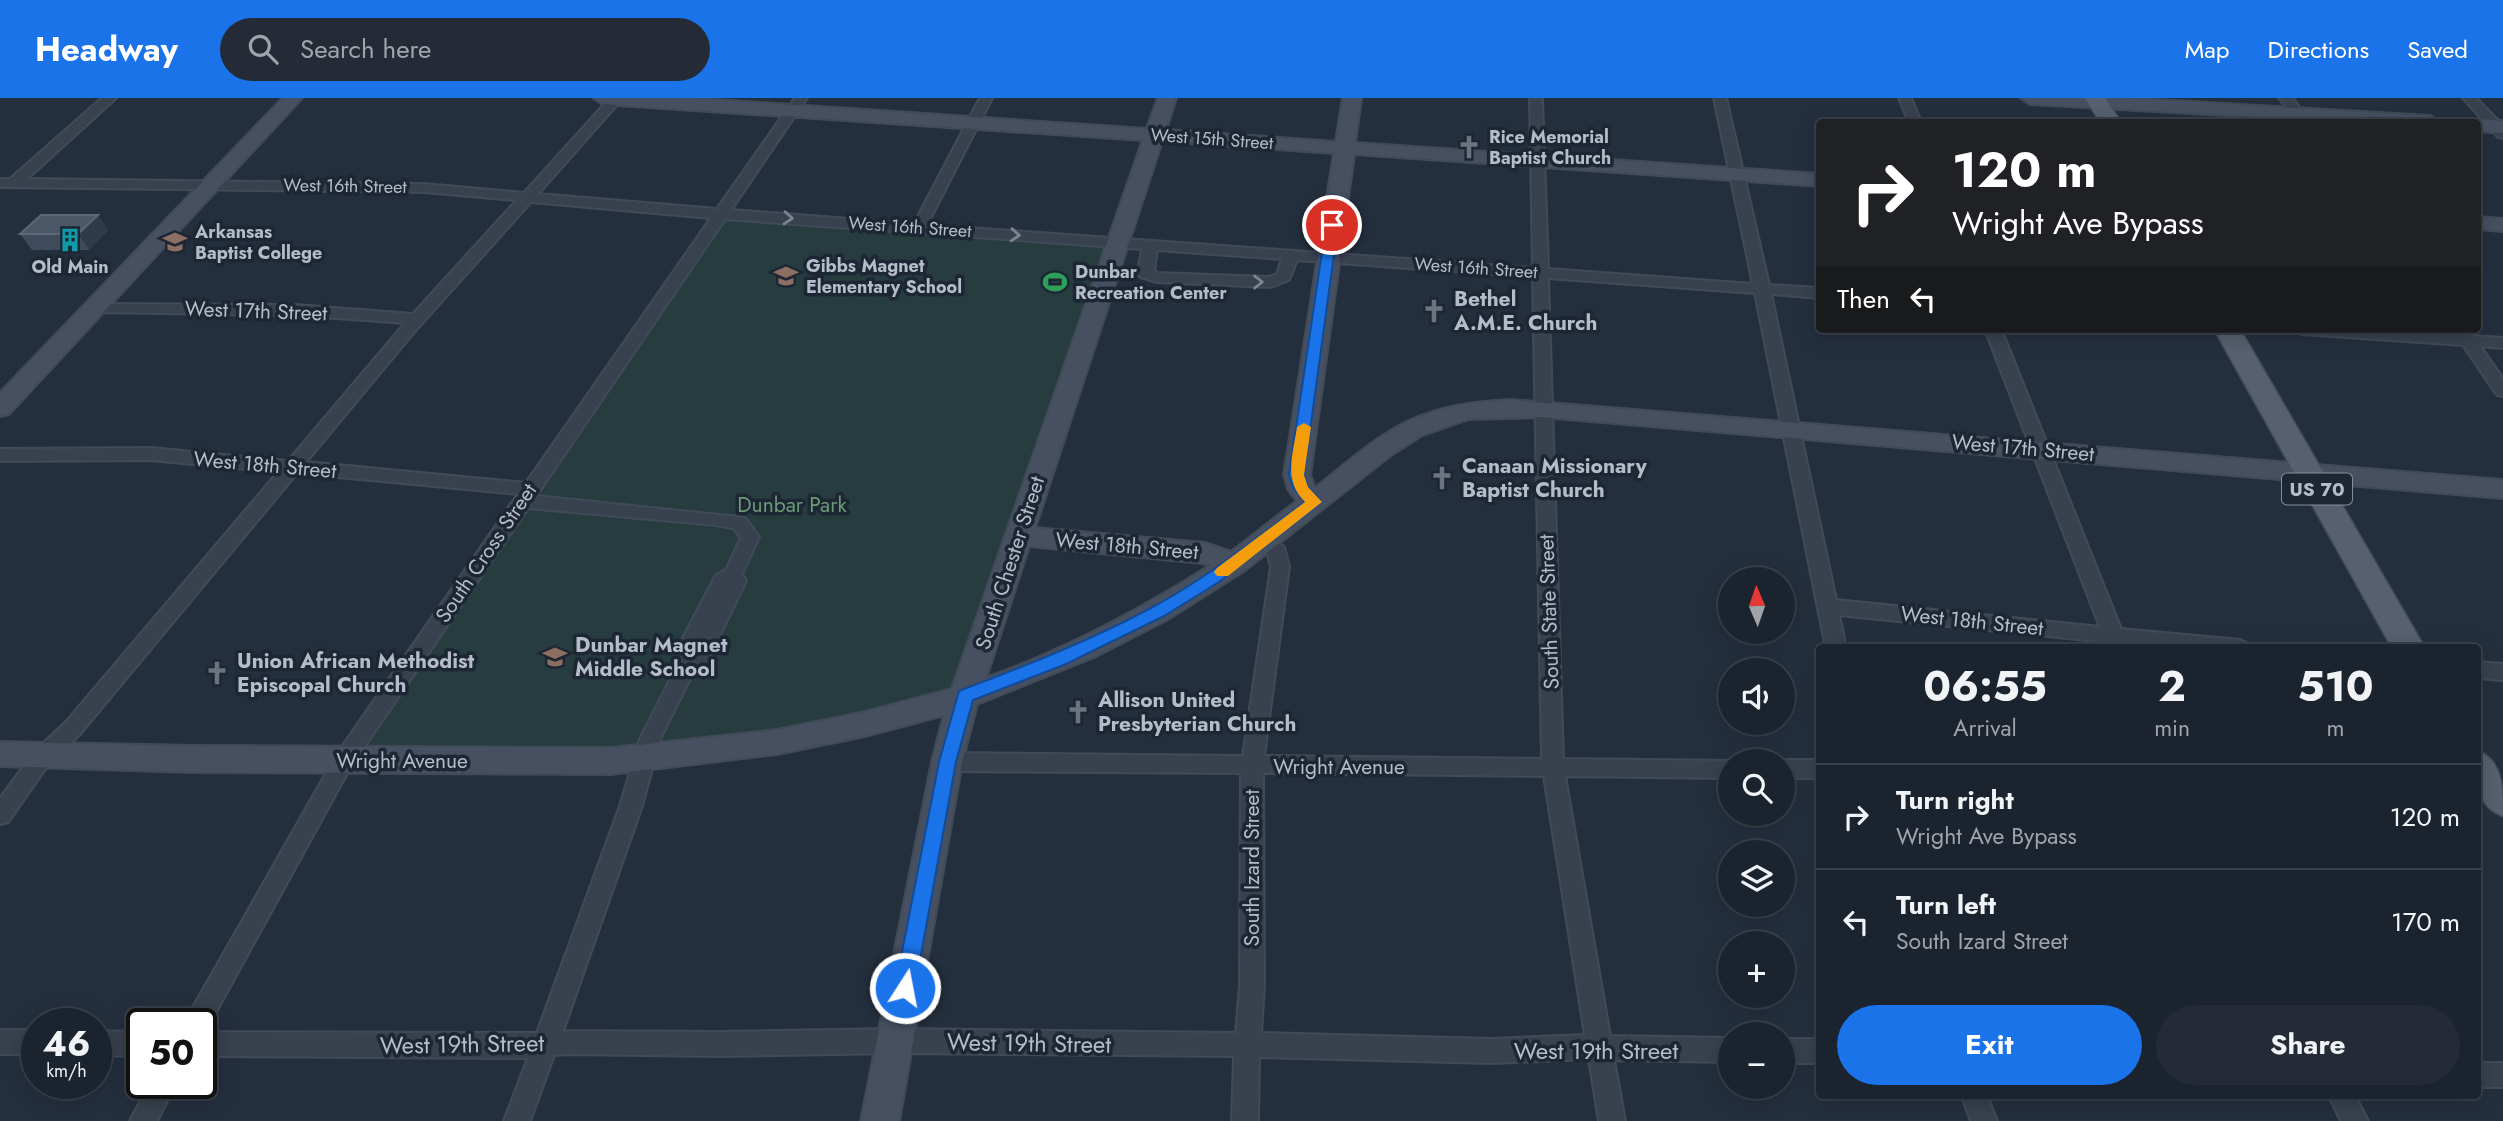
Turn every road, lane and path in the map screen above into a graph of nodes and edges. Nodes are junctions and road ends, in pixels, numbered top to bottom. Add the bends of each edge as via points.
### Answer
1 (110, 98) edge
2 (293, 98) edge
3 (603, 98) edge
4 (617, 98) edge
5 (986, 98) edge
6 (1167, 98) edge
7 (1352, 98) edge
8 (1536, 98) edge
9 (1720, 98) edge
10 (1905, 98) edge
11 (2030, 98) edge
12 (2285, 98) edge
13 (2469, 98) edge
14 (2096, 100) edge
15 (796, 105) edge
16 (1914, 119) edge
17 (2108, 119) edge
18 (2301, 119) edge
19 (972, 124) junction
20 (2495, 128) edge
21 (1154, 135) junction
22 (1343, 148) junction
23 (1537, 161) junction
24 (1736, 174) junction
25 (1816, 180) edge
26 (7, 183) edge
27 (211, 184) junction
28 (527, 196) junction
29 (720, 214) junction
30 (2481, 223) edge
31 (2503, 225) edge
32 (919, 227) junction
33 (1119, 242) junction
34 (1150, 245) junction
35 (1291, 255) junction
36 (1328, 257) junction
37 (1540, 273) junction
38 (1760, 288) junction
39 (1816, 293) edge
40 (94, 307) junction
41 (418, 319) junction
42 (1995, 333) edge
43 (2229, 333) edge
44 (2409, 333) edge
45 (2463, 335) edge
46 (2503, 343) edge
47 (2503, 391) edge
48 (0, 408) edge
49 (1543, 409) junction
50 (1793, 430) junction
51 (2043, 450) junction
52 (0, 455) edge
53 (290, 467) junction
54 (2308, 471) junction
55 (2503, 489) edge
56 (525, 495) junction
57 (1314, 502) junction
58 (1018, 536) junction
59 (1262, 542) junction
60 (1235, 563) junction
61 (1829, 607) junction
62 (2116, 641) edge
63 (1835, 644) edge
64 (2169, 644) edge
65 (2407, 644) edge
66 (2481, 670) edge
67 (2503, 672) edge
68 (965, 696) junction
69 (0, 754) edge
70 (43, 756) junction
71 (643, 759) junction
72 (344, 760) junction
73 (947, 762) junction
74 (1252, 766) junction
75 (1553, 768) junction
76 (1718, 769) edge
77 (1795, 769) edge
78 (1816, 769) edge
79 (2481, 769) edge
80 (2503, 801) edge
81 (0, 816) edge
82 (206, 1008) edge
83 (895, 1041) junction
84 (0, 1042) edge
85 (21, 1042) edge
86 (217, 1044) edge
87 (547, 1044) junction
88 (1247, 1045) junction
89 (1600, 1048) junction
90 (1718, 1050) edge
91 (1795, 1051) edge
92 (1816, 1051) edge
93 (2481, 1075) edge
94 (2503, 1075) edge
95 (155, 1099) edge
96 (1976, 1099) edge
97 (2344, 1099) edge
98 (143, 1121) edge
99 (517, 1121) edge
100 (880, 1121) edge
101 (1245, 1121) edge
102 (1612, 1121) edge
103 (1984, 1121) edge
104 (2355, 1121) edge

1 - 26 street
2 - 27 main road
3 - 4 main road, West 15th Street
4 - 15 main road, West 15th Street
4 - 28 street
5 - 19 street
6 - 21 main road, South Chester Street
7 - 22 main road
8 - 23 street, South State Street
9 - 24 street
10 - 16 street
11 - 14 main road
12 - 18 street
13 - 20 street
14 - 17 main road
14 - 18 main road
15 - 19 main road, West 15th Street
15 - 29 street, South Cross Street
19 - 21 main road, West 15th Street
19 - 32 street
21 - 22 main road, West 15th Street
21 - 33 main road, South Chester Street
22 - 23 main road, West 15th Street
22 - 36 main road
23 - 24 main road, West 15th Street
23 - 37 street, South State Street
24 - 25 main road, West 15th Street
24 - 38 street
26 - 27 street, West 16th Street
27 - 28 street, West 16th Street via 388,186
27 - 40 main road
28 - 29 street, West 16th Street
28 - 41 street
29 -> 32 street, West 16th Street
29 - 56 street, South Cross Street
30 - 31 main road
32 -> 33 street, West 16th Street
33 - 34 street, West 16th Street
33 - 58 main road, South Chester Street
34 - 35 street, West 16th Street
34 -> 35 street via 1146,274 1157,277 1271,282 1284,277
35 - 36 street, West 16th Street
36 - 37 street, West 16th Street
36 - 57 main road via 1297,475 1301,489
37 - 38 street, West 16th Street
37 - 49 street, South State Street
38 - 39 street, West 16th Street
38 - 50 street
40 - 41 street, West 17th Street via 296,310
40 - 48 main road
41 - 53 street
42 - 51 street
43 - 54 main road, US 70
44 - 45 street
45 - 46 street
45 - 47 street
49 - 50 main road, West 17th Street
49 - 57 main road, West 17th Street via 1482,409 1433,420 1397,439
49 - 75 street, South State Street
50 - 51 main road, West 17th Street
50 - 61 street
51 - 54 main road, West 17th Street
51 - 62 street
52 - 53 street, West 18th Street via 151,454
53 - 56 street, West 18th Street
53 - 70 street via 72,728
54 - 55 main road, West 17th Street
54 - 65 main road, US 70
56 - 71 street, West 18th Street via 739,523 750,537 733,574 737,582 698,660 686,666
56 - 72 street, South Cross Street
57 - 59 main road, West 17th Street
58 - 60 main road, West 18th Street via 1205,553
58 - 68 main road, South Chester Street
59 - 60 main road, West 17th Street
59 - 74 street, South Izard Street via 1277,552 1280,567
60 - 68 main road, Wright Avenue via 1117,634
61 - 62 street, West 18th Street
61 - 63 street
62 - 64 street, West 18th Street
66 - 67 street
68 - 71 main road, Wright Avenue via 802,737
68 - 73 main road, South Chester Street
69 - 70 main road, Wright Avenue
70 - 72 main road, Wright Avenue
70 - 81 street
71 - 72 main road, Wright Avenue
71 - 87 street via 631,806
72 - 82 street, South Cross Street
73 - 74 street, Wright Avenue
73 - 83 main road, South Chester Street
74 - 75 street, Wright Avenue
74 - 88 street, South Izard Street via 1252,985
75 - 76 street, Wright Avenue
75 - 89 street, South State Street
77 - 78 street
79 - 80 main road
83 - 87 street, West 19th Street
83 - 88 street, West 19th Street
83 - 100 main road, South Chester Street
84 - 85 street
86 - 87 street, West 19th Street
87 - 99 street
88 - 89 street, West 19th Street via 1491,1051
88 - 101 street, South Izard Street
89 - 90 street, West 19th Street
89 - 102 street, South State Street
91 - 92 street
93 - 94 street
95 - 98 street
96 - 103 street
97 - 104 street

